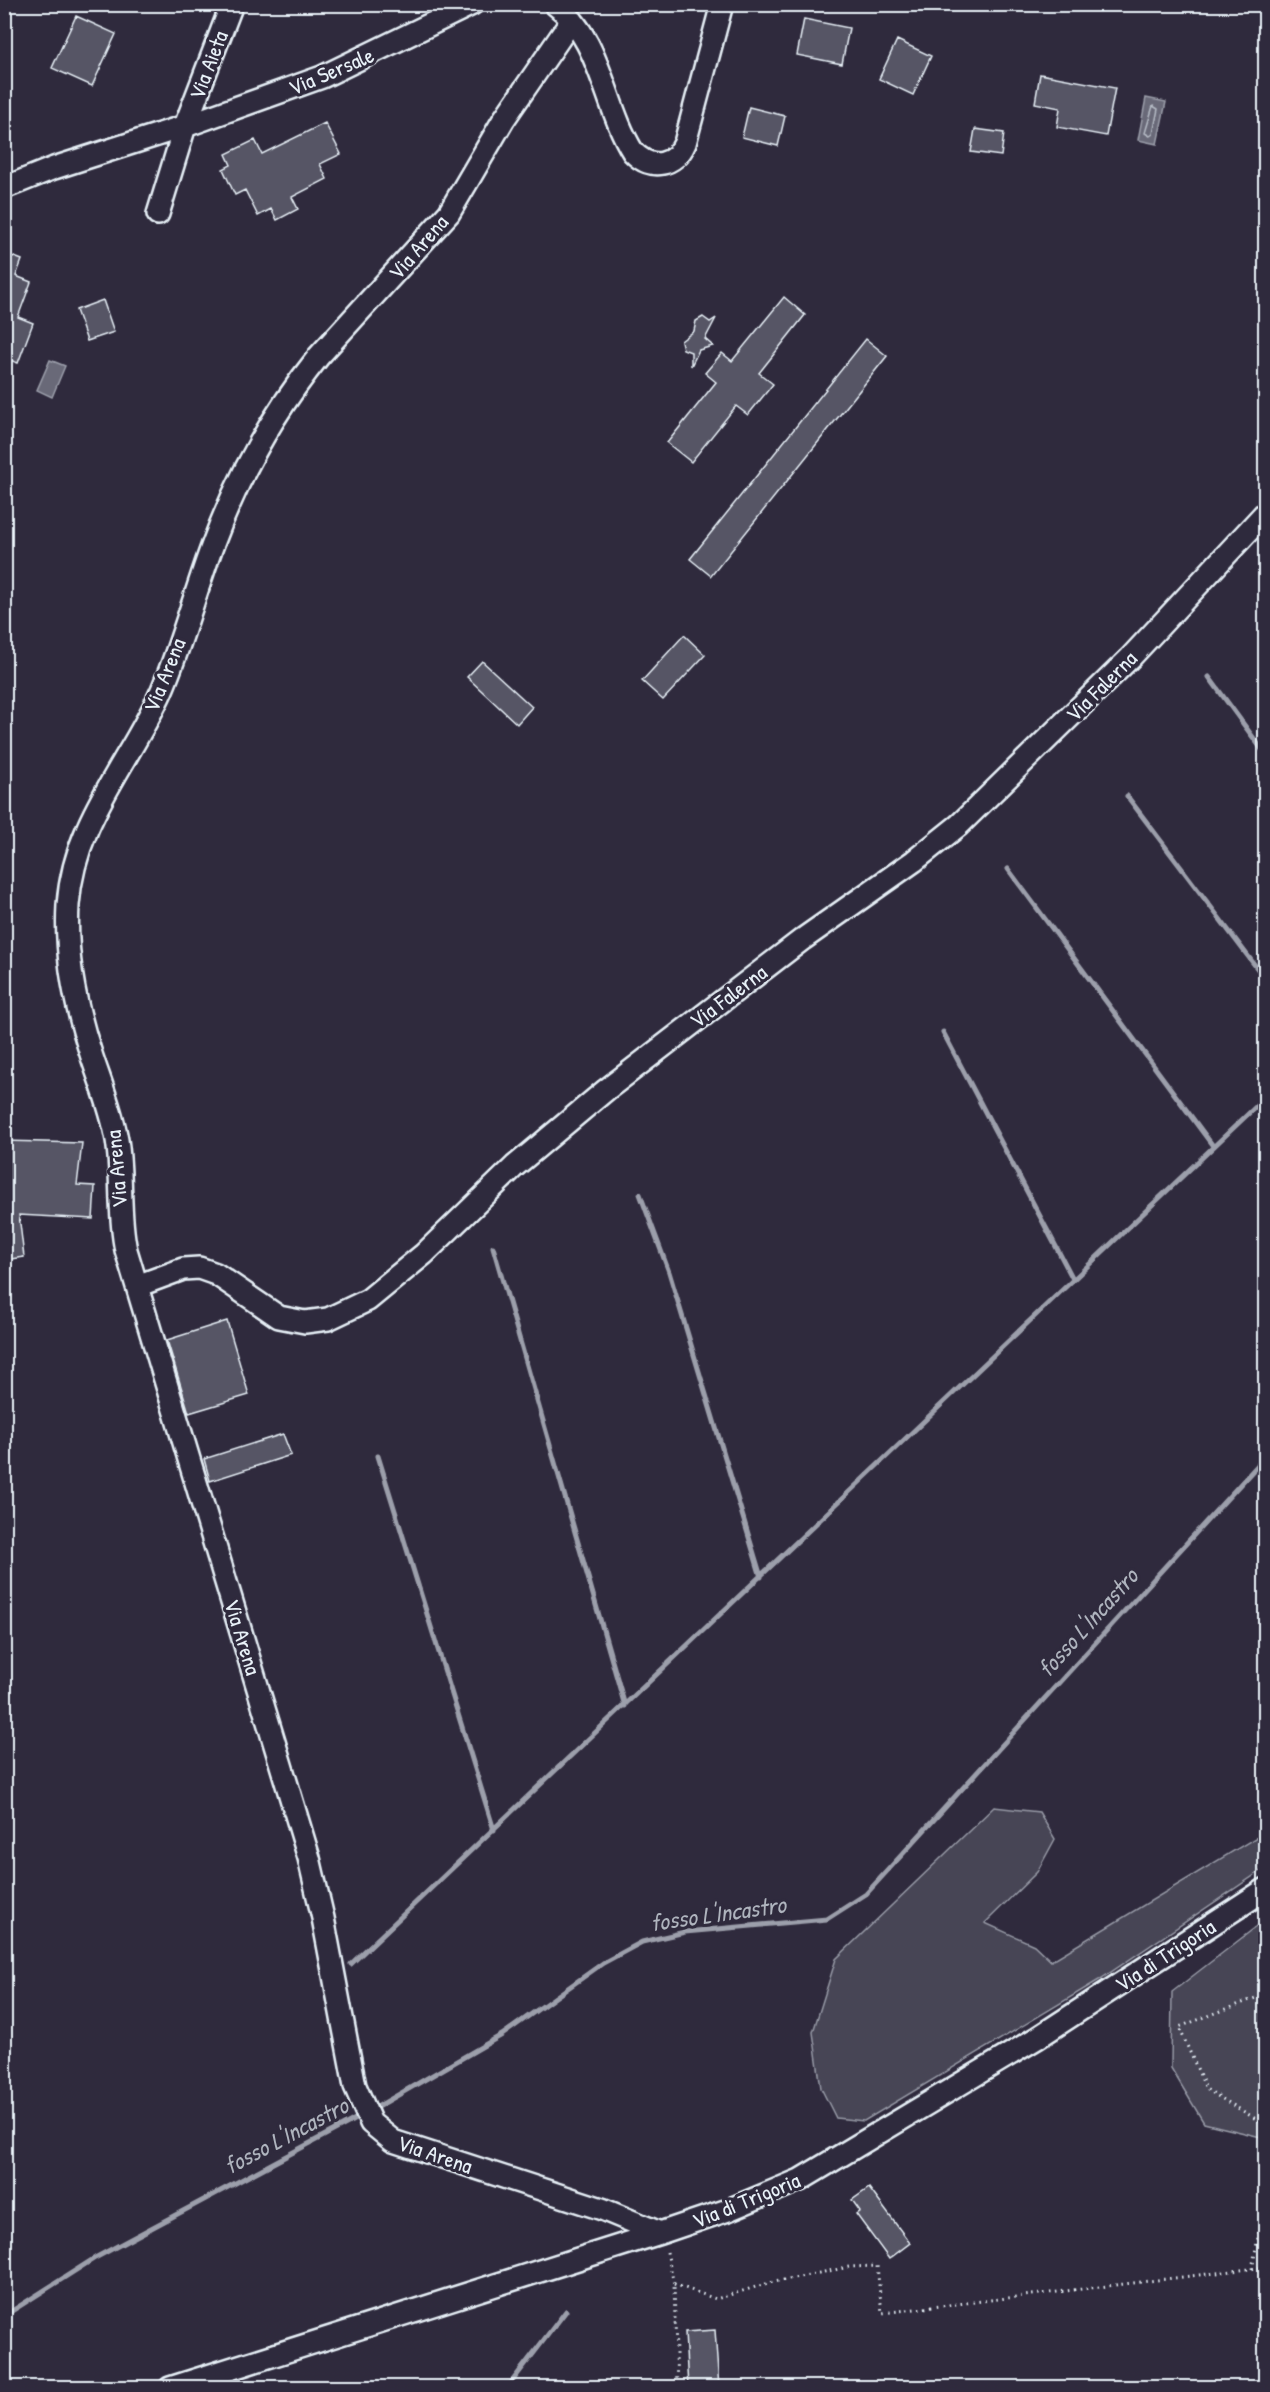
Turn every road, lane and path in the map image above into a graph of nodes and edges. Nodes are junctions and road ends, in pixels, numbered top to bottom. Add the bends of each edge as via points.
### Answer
1 (232, 4) edge
2 (472, 4) edge
3 (555, 4) edge
4 (722, 4) edge
5 (572, 20) junction
6 (185, 126) junction
7 (4, 188) edge
8 (158, 214) dead end
9 (1266, 512) edge
10 (137, 1286) junction
11 (1266, 1889) edge
12 (1266, 1994) edge
13 (1266, 2125) edge
14 (1266, 2195) edge
15 (660, 2232) junction
16 (1266, 2267) edge
17 (1252, 2269) junction
18 (674, 2284) junction
19 (170, 2388) edge
20 (677, 2388) edge

1 - 6 street, Via Aieta
2 - 6 street, Via Sersale via 322,77
3 - 5 street
4 - 5 street via 685,143 675,157 658,164 643,160 630,147 590,50
5 - 10 street, Via Arena via 504,119 449,213 319,356 262,438 213,542 161,691 82,840 69,896 70,959 84,1031 117,1140 122,1227
6 - 7 street, Via Sersale via 75,160
6 - 8 street
9 - 10 street, Via Falerna via 1130,658 959,825 606,1090 515,1166 424,1254 368,1300 328,1319 305,1322 279,1317 216,1274 199,1268 183,1269
10 - 15 street, Via Arena via 309,1858 358,2097 377,2130 393,2141 602,2209
11 - 15 street, Via di Trigoria via 1047,2032 800,2181
12 - 13 path via 1179,2027 1206,2089
14 - 17 path
15 - 18 path
15 - 19 street, Via di Trigoria
16 - 17 path
17 - 18 path via 882,2313 877,2266 849,2267 769,2283 716,2300
18 - 20 path

